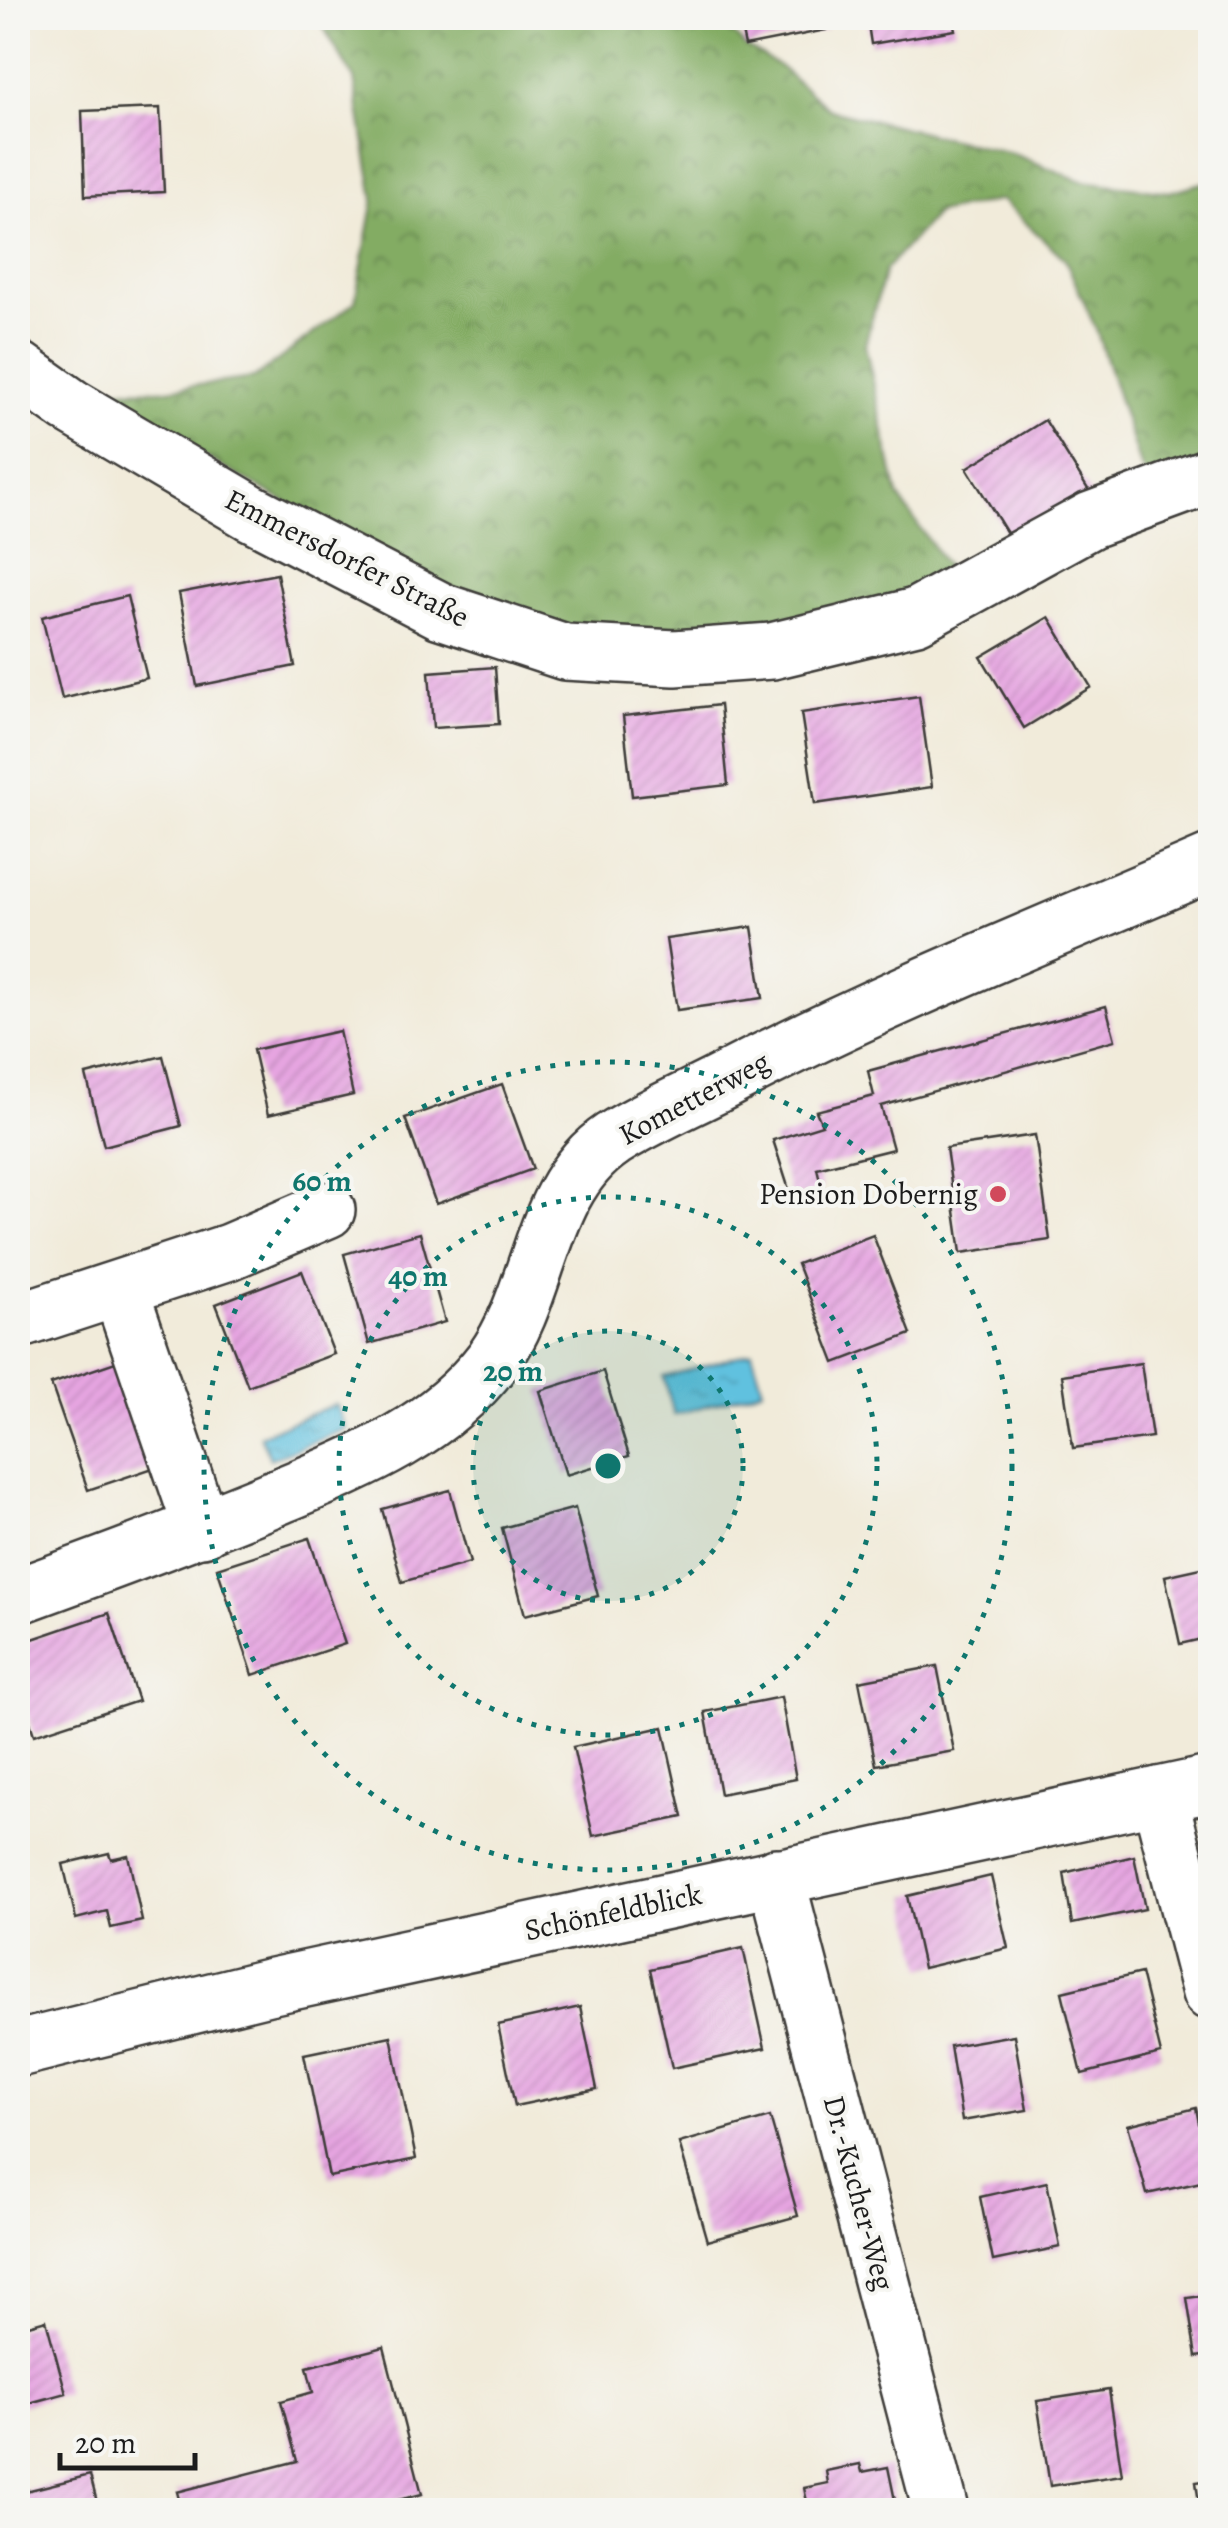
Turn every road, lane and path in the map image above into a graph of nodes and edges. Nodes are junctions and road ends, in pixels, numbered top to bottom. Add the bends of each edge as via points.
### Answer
1 (18, 369) edge
2 (1210, 476) edge
3 (1210, 863) edge
4 (326, 1210) dead end
5 (120, 1289) junction
6 (18, 1321) edge
7 (202, 1528) junction
8 (18, 1596) edge
9 (1185, 1790) edge
10 (776, 1876) junction
11 (1210, 1992) edge
12 (18, 2049) edge
13 (940, 2510) edge

1 - 2 street, Emmersdorfer Straße via 250,512 441,611 565,652 675,658 772,651 916,616 1091,520
3 - 7 street, Kometterweg via 819,1032 612,1140 578,1171 560,1200 517,1326 460,1399 413,1435 357,1464
4 - 5 street
5 - 6 street
5 - 7 street
7 - 8 street, Kometterweg
9 - 10 street, Schönfeldblick
9 - 11 street
10 - 12 street, Schönfeldblick
10 - 13 street, Dr.-Kucher-Weg

